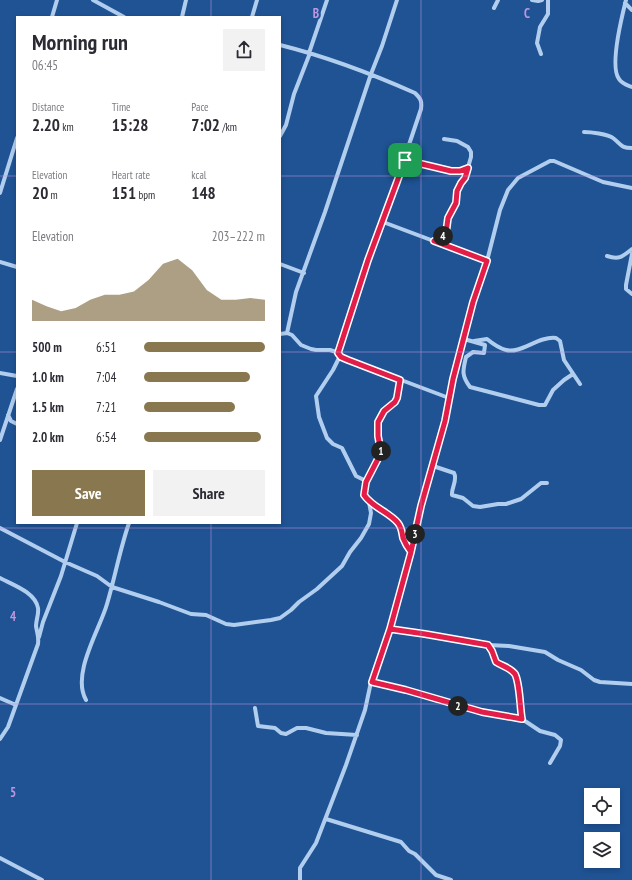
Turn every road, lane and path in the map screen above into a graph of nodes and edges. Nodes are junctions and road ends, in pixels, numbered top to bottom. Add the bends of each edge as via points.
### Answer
1 (57, 0) edge
2 (93, 0) edge
3 (186, 0) edge
4 (257, 0) edge
5 (326, 0) edge
6 (397, 0) edge
7 (498, 0) edge
8 (532, 0) edge
9 (542, 0) edge
10 (548, 0) edge
11 (625, 2) edge
12 (494, 8) dead end
13 (632, 10) edge
14 (114, 15) edge
15 (52, 16) edge
16 (182, 16) edge
17 (252, 16) edge
18 (281, 45) edge
19 (310, 53) junction
20 (541, 54) dead end
21 (370, 74) junction
22 (632, 86) edge
23 (584, 132) dead end
24 (281, 134) edge
25 (444, 139) dead end
26 (16, 141) edge
27 (632, 148) edge
28 (405, 160) junction
29 (468, 168) junction
30 (632, 188) edge
31 (0, 193) edge
32 (383, 222) junction
33 (434, 241) junction
34 (632, 249) edge
35 (632, 254) edge
36 (607, 256) dead end
37 (487, 261) junction
38 (0, 262) edge
39 (281, 264) edge
40 (16, 267) edge
41 (304, 273) junction
42 (632, 294) edge
43 (287, 333) junction
44 (281, 334) edge
45 (464, 339) junction
46 (472, 342) junction
47 (339, 354) junction
48 (0, 373) edge
49 (573, 374) junction
50 (16, 376) edge
51 (400, 380) junction
52 (580, 384) dead end
53 (16, 392) edge
54 (449, 398) junction
55 (8, 415) junction
56 (16, 424) edge
57 (0, 440) edge
58 (433, 466) junction
59 (366, 481) junction
60 (547, 483) dead end
61 (370, 502) junction
62 (77, 524) edge
63 (129, 524) edge
64 (0, 528) edge
65 (411, 552) junction
66 (65, 562) junction
67 (0, 578) edge
68 (112, 587) junction
69 (390, 629) junction
70 (39, 637) junction
71 (488, 645) junction
72 (372, 682) junction
73 (632, 684) edge
74 (0, 698) edge
75 (86, 700) dead end
76 (16, 705) junction
77 (255, 708) dead end
78 (522, 719) junction
79 (357, 735) junction
80 (0, 739) edge
81 (550, 762) dead end
82 (326, 819) junction
83 (0, 858) edge
84 (299, 878) edge
85 (42, 880) edge
86 (294, 880) edge
87 (451, 880) edge

1 - 15 street
2 - 14 street
3 - 16 street
4 - 17 street
5 - 19 street
6 - 21 street
7 - 12 street
8 - 9 street
10 - 20 street via 548,14 540,27 537,43
11 - 13 street
11 - 22 street via 616,52 616,68 621,82
18 - 19 street
19 - 21 street
19 - 24 street
21 - 28 street via 415,93 422,101
21 - 41 street
23 - 27 street via 610,136 624,148
25 - 29 street via 458,141 468,147 471,152
26 - 31 street
28 - 29 street via 451,171
28 - 32 street
29 - 33 street via 457,191 456,203 448,218 446,233
30 - 37 street via 603,182 554,161 545,162 518,178 508,190
32 - 33 street
32 - 47 street via 368,260
33 - 37 street
34 - 36 street via 621,258
35 - 42 street via 626,285 626,289
37 - 45 street
38 - 40 street
39 - 41 street
41 - 43 street via 296,292
43 - 44 street
43 - 47 street via 311,349 330,350
45 - 46 street
45 - 54 street
46 - 49 street via 487,340 508,351 538,340 556,338 560,341 564,360
46 - 49 street via 486,347 484,353 473,352 466,357 463,371 470,387 545,405 553,390
47 - 51 street
47 - 59 street via 334,370 316,396 319,417 330,441 342,448 356,476
48 - 50 street
49 - 52 street
51 - 54 street
51 - 59 street via 395,402 384,411 378,422 381,453
53 - 55 street
54 - 58 street
55 - 56 street
55 - 57 street
58 - 60 street via 456,476 452,495 480,507 506,504 521,499 542,483
58 - 65 street
59 - 61 street via 364,495
61 - 65 street via 398,523 404,542
61 - 68 street via 369,524 345,562 312,594 280,618 231,625
62 - 66 street
63 - 68 street
64 - 66 street
65 - 69 street
66 - 68 street via 96,576
66 - 70 street
67 - 70 street via 34,598 38,607 36,625
68 - 75 street via 86,660 82,690
69 - 71 street
69 - 72 street
70 - 76 street
71 - 73 street via 545,652 581,670 594,680
71 - 78 street via 496,662 515,674
72 - 78 street via 482,712
72 - 79 street
74 - 76 street
76 - 80 street via 8,727
77 - 79 street via 258,726 275,728 281,733 306,728 326,733
78 - 81 street via 540,731 555,735 561,740
79 - 82 street
82 - 84 street via 316,843 300,868
82 - 87 street via 401,842 436,875
83 - 85 street
84 - 86 street

